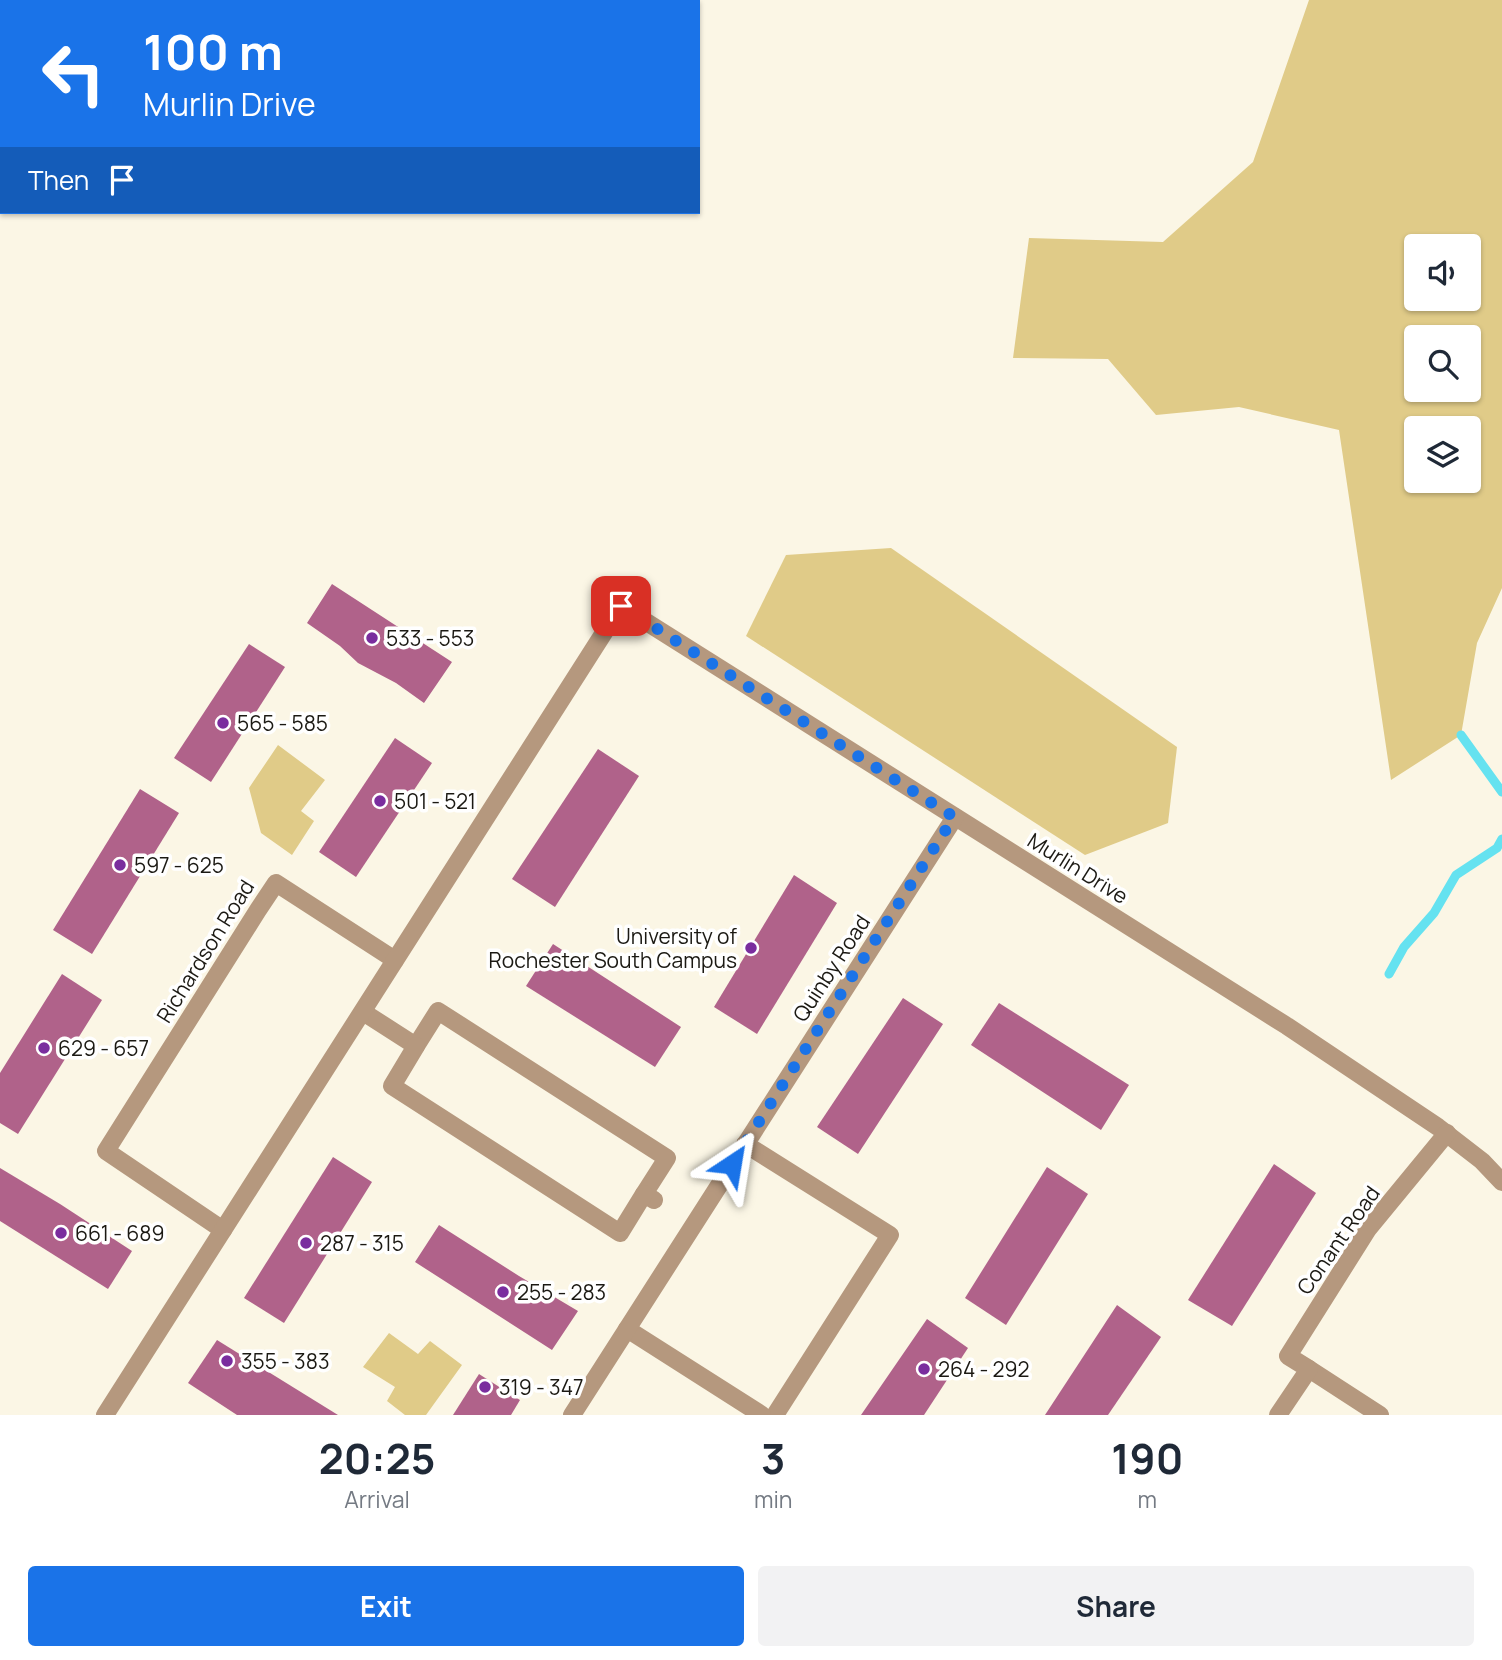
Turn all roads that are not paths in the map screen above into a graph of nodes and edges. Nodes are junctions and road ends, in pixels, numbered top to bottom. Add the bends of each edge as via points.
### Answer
1 (954, 817) junction
2 (395, 960) junction
3 (363, 1012) junction
4 (416, 1046) junction
5 (1447, 1133) junction
6 (745, 1144) junction
7 (1502, 1182) edge
8 (223, 1230) junction
9 (627, 1329) junction
10 (1309, 1369) junction
11 (106, 1415) edge
12 (572, 1415) edge
13 (762, 1415) edge
14 (775, 1415) edge
15 (1278, 1415) edge
16 (1380, 1415) edge

1 - 2 street, Murlin Drive via 621,606
1 - 5 street, Murlin Drive via 1287,1026
1 - 6 street, Quinby Road
2 - 3 street
2 - 8 street, Richardson Road via 275,883 106,1151
3 - 4 street
3 - 8 street
4 - 4 street via 438,1011 667,1158 649,1197 620,1233 494,1153 392,1086
5 - 7 street, Murlin Drive
5 - 10 street, Conant Road via 1368,1229 1287,1356
6 - 9 street, Quinby Road
6 - 14 street via 890,1235
8 - 11 street
9 - 12 street, Quinby Road
9 - 13 street
10 - 15 street
10 - 16 street, Conant Road

